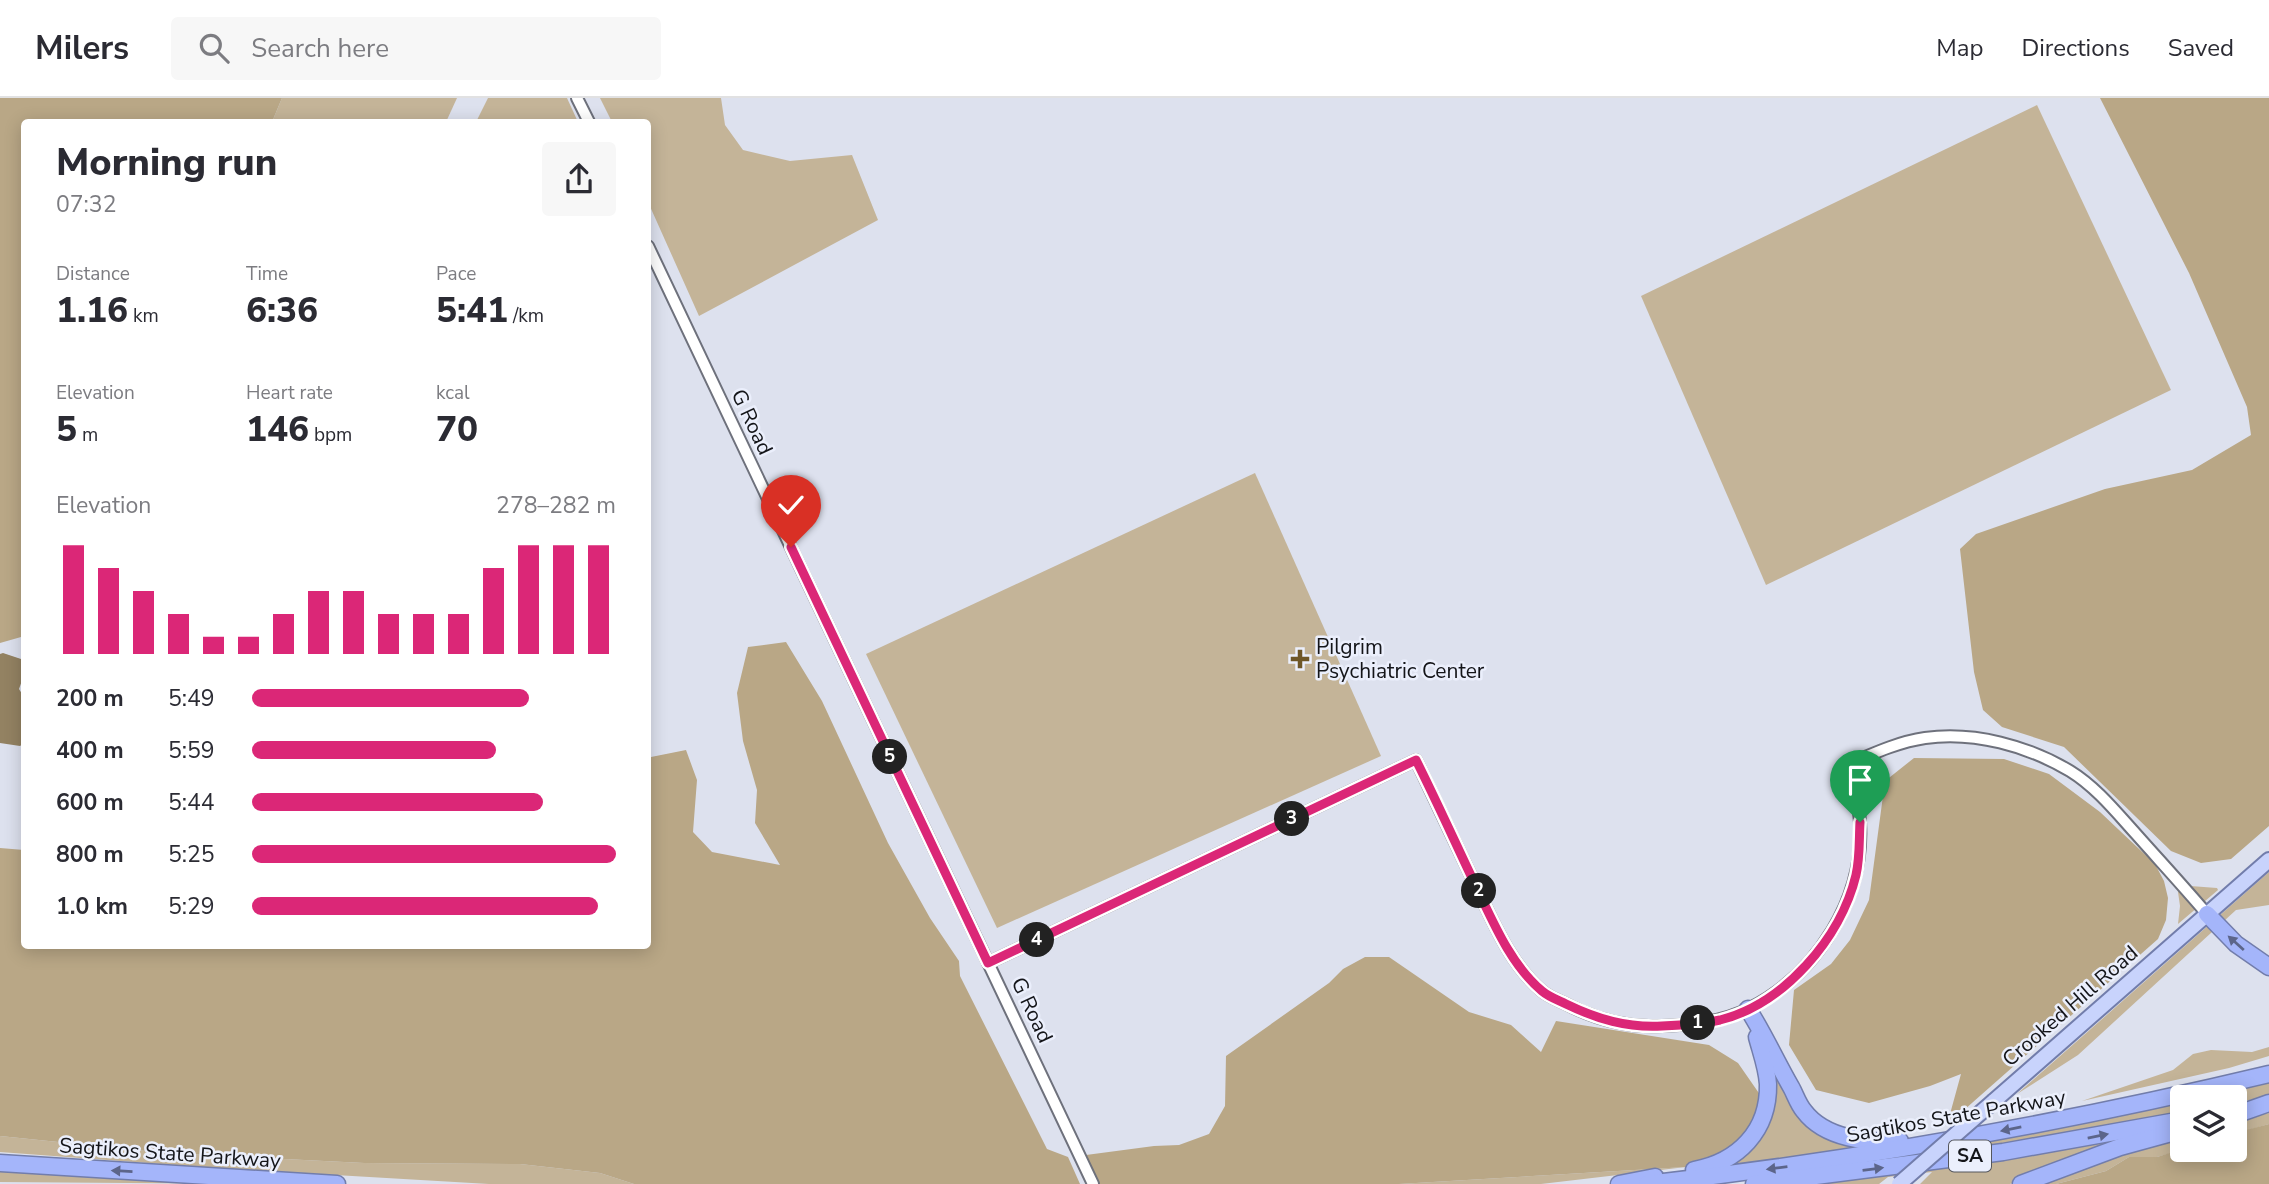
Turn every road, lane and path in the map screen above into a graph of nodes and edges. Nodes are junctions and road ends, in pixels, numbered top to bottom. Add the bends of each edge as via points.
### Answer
1 (577, 98) edge
2 (588, 119) edge
3 (651, 252) edge
4 (2269, 860) edge
5 (2207, 914) junction
6 (988, 963) junction
7 (2269, 967) edge
8 (1748, 1009) junction
9 (2269, 1073) edge
10 (2269, 1102) edge
11 (2247, 1107) edge
12 (2247, 1110) edge
13 (2170, 1122) edge
14 (2170, 1133) edge
15 (1966, 1137) junction
16 (0, 1163) edge
17 (337, 1184) edge
18 (1093, 1184) edge
19 (1619, 1184) edge
20 (1647, 1184) edge
21 (1754, 1184) edge
22 (1899, 1184) edge
23 (2021, 1184) edge

1 - 2 street
3 - 6 street, G Road
4 - 5 main road, Crooked Hill Road
7 -> 5 highway via 2236,944
5 - 8 street via 2099,794 2071,772 2000,743 1966,737 1925,738 1844,766 1860,822 1851,894 1826,940 1809,960 1770,997
5 - 22 main road, Crooked Hill Road, bridge
6 - 8 street via 1416,760 1498,933 1527,977 1545,994 1586,1014 1632,1026 1697,1023
6 - 18 street, G Road
8 - 15 highway via 1804,1111 1817,1123 1868,1141
8 - 19 highway via 1768,1083 1767,1101 1755,1132 1733,1157 1718,1164
9 -> 15 highway, Sagtikos State Parkway / SA
10 - 11 highway
10 - 12 highway
21 -> 13 highway, Sagtikos State Parkway / SA via 2003,1152
14 - 23 highway
15 -> 20 highway, Sagtikos State Parkway / SA via 1794,1166
17 -> 16 highway, Sagtikos State Parkway

